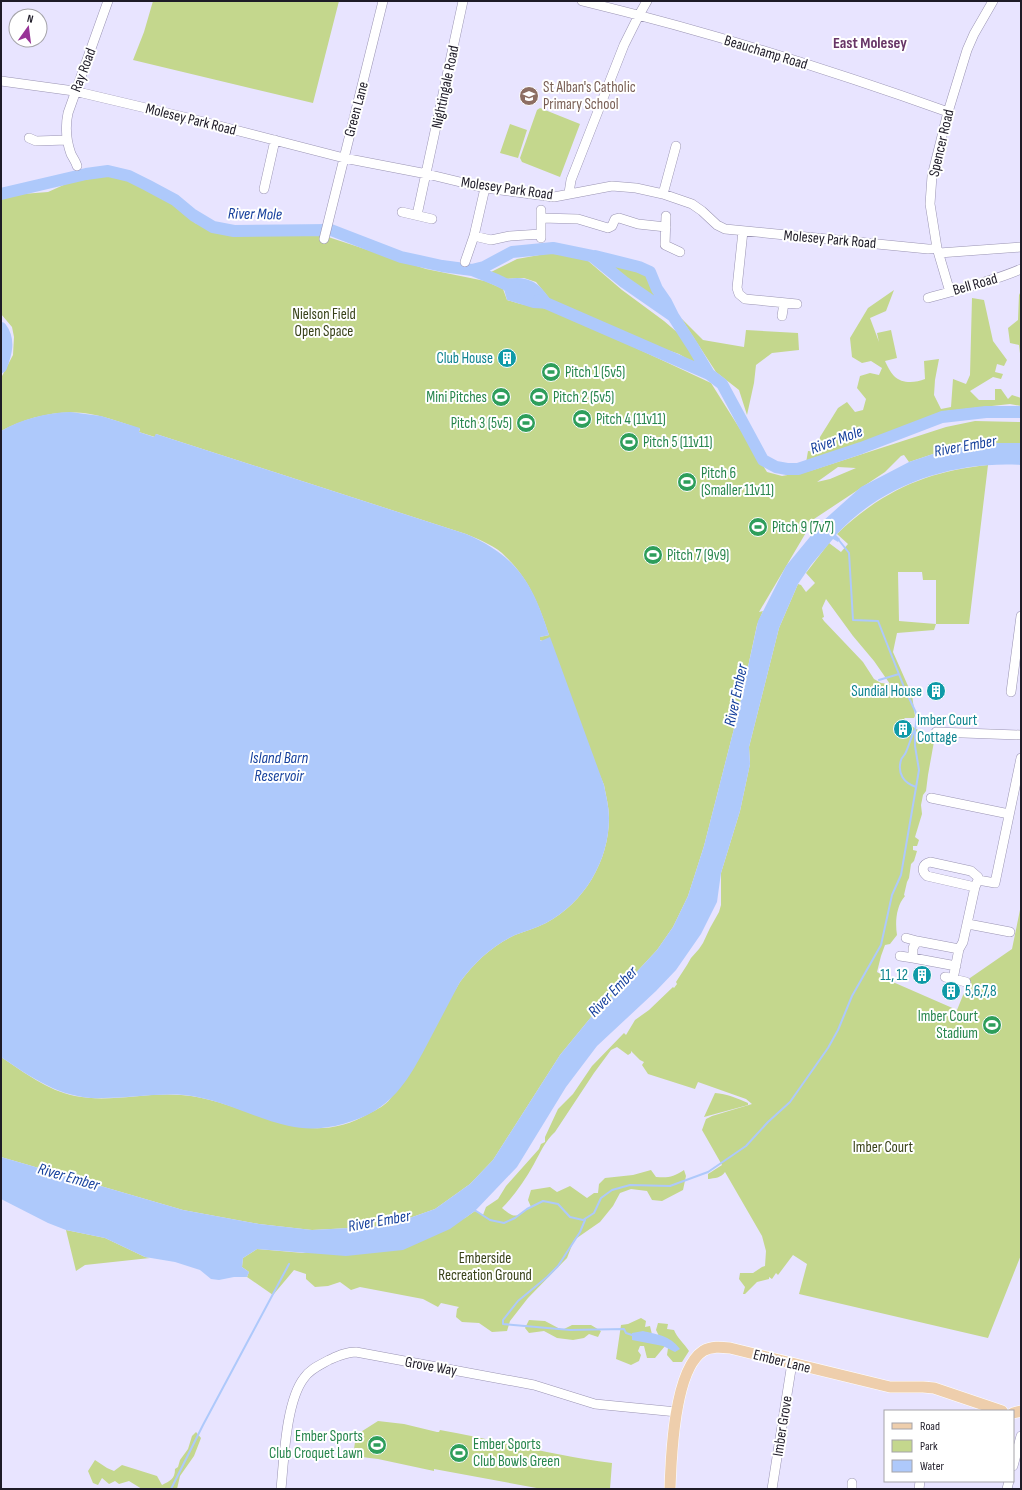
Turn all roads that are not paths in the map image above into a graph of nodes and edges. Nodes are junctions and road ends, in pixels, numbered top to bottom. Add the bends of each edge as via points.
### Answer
1 (108, 1) edge
2 (383, 1) edge
3 (463, 1) edge
4 (582, 1) edge
5 (647, 1) edge
6 (992, 1) edge
7 (639, 15) junction
8 (1, 81) edge
9 (74, 91) junction
10 (948, 112) junction
11 (29, 138) dead end
12 (67, 140) junction
13 (275, 140) junction
14 (676, 146) dead end
15 (344, 158) junction
16 (77, 166) dead end
17 (427, 174) junction
18 (485, 188) junction
19 (264, 189) dead end
20 (569, 193) junction
21 (663, 194) junction
22 (402, 212) dead end
23 (417, 215) junction
24 (666, 216) dead end
25 (432, 219) dead end
26 (666, 227) junction
27 (743, 231) junction
28 (474, 236) junction
29 (324, 237) dead end
30 (1021, 246) edge
31 (938, 250) junction
32 (680, 252) dead end
33 (465, 262) dead end
34 (1021, 269) edge
35 (950, 292) junction
36 (928, 298) dead end
37 (784, 303) junction
38 (797, 304) dead end
39 (782, 316) dead end
40 (1021, 616) edge
41 (1011, 692) dead end
42 (936, 732) dead end
43 (1021, 735) edge
44 (1021, 758) edge
45 (931, 798) dead end
46 (1009, 814) junction
47 (977, 884) junction
48 (968, 924) junction
49 (1010, 932) dead end
50 (906, 938) dead end
51 (917, 941) junction
52 (959, 949) junction
53 (900, 956) dead end
54 (913, 958) junction
55 (956, 966) junction
56 (966, 982) dead end
57 (792, 1363) junction
58 (999, 1410) edge
59 (677, 1412) junction
60 (1021, 1436) edge
61 (1014, 1462) edge
62 (281, 1489) edge
63 (670, 1489) edge
64 (772, 1489) edge

1 - 9 street, Ray Road
2 - 15 street, Green Lane
3 - 17 street, Nightingale Road
4 - 7 street, Beauchamp Road
5 - 7 street
6 - 10 street, Spencer Road via 974,34
7 - 10 street, Beauchamp Road via 806,64
7 - 20 street via 624,45 571,180
8 - 9 street, Molesey Park Road
9 - 12 street, Ray Road via 66,126
9 - 13 street, Molesey Park Road
10 - 31 street, Spencer Road via 932,176 930,204
11 - 12 street via 36,141
12 - 16 street, Ray Road
13 - 15 street, Molesey Park Road
13 - 19 street
14 - 21 street
15 - 17 street, Molesey Park Road
15 - 29 street, Green Lane
17 - 18 street, Molesey Park Road
17 - 23 street, Nightingale Road
18 - 20 street, Molesey Park Road via 554,197
18 - 28 street
20 - 21 street, Molesey Park Road via 612,186
21 - 27 street, Molesey Park Road via 692,204 725,229
22 - 23 street
23 - 25 street
24 - 26 street
26 - 28 street via 638,224 619,218 608,228 578,219 541,214 541,237 510,236 491,240
26 - 32 street via 665,245
27 - 31 street, Molesey Park Road
27 - 37 street via 737,288 739,294 744,298
28 - 33 street
30 - 31 street, Molesey Park Road
31 - 35 street, Spencer Road
34 - 35 street, Bell Road
35 - 36 street, Bell Road
37 - 38 street
37 - 39 street
40 - 41 street
42 - 43 street
44 - 46 street
45 - 46 street
46 - 47 street via 995,883
47 - 47 street via 927,876 923,873 923,868 930,862 972,871 978,877
47 - 48 street
48 - 49 street
48 - 52 street
50 - 51 street
51 - 52 street
51 - 54 street via 913,948
52 - 55 street
53 - 54 street
54 - 55 street
55 - 56 street via 949,978
57 - 58 main road, Ember Lane via 890,1387 934,1388
57 - 59 main road, Ember Lane via 726,1348 716,1347 704,1351 695,1359 689,1370
57 - 64 street, Imber Grove
59 - 62 street, Grove Way via 600,1404 534,1385 348,1352 313,1369 300,1384 289,1419
59 - 63 main road, Ember Lane
60 - 61 street

